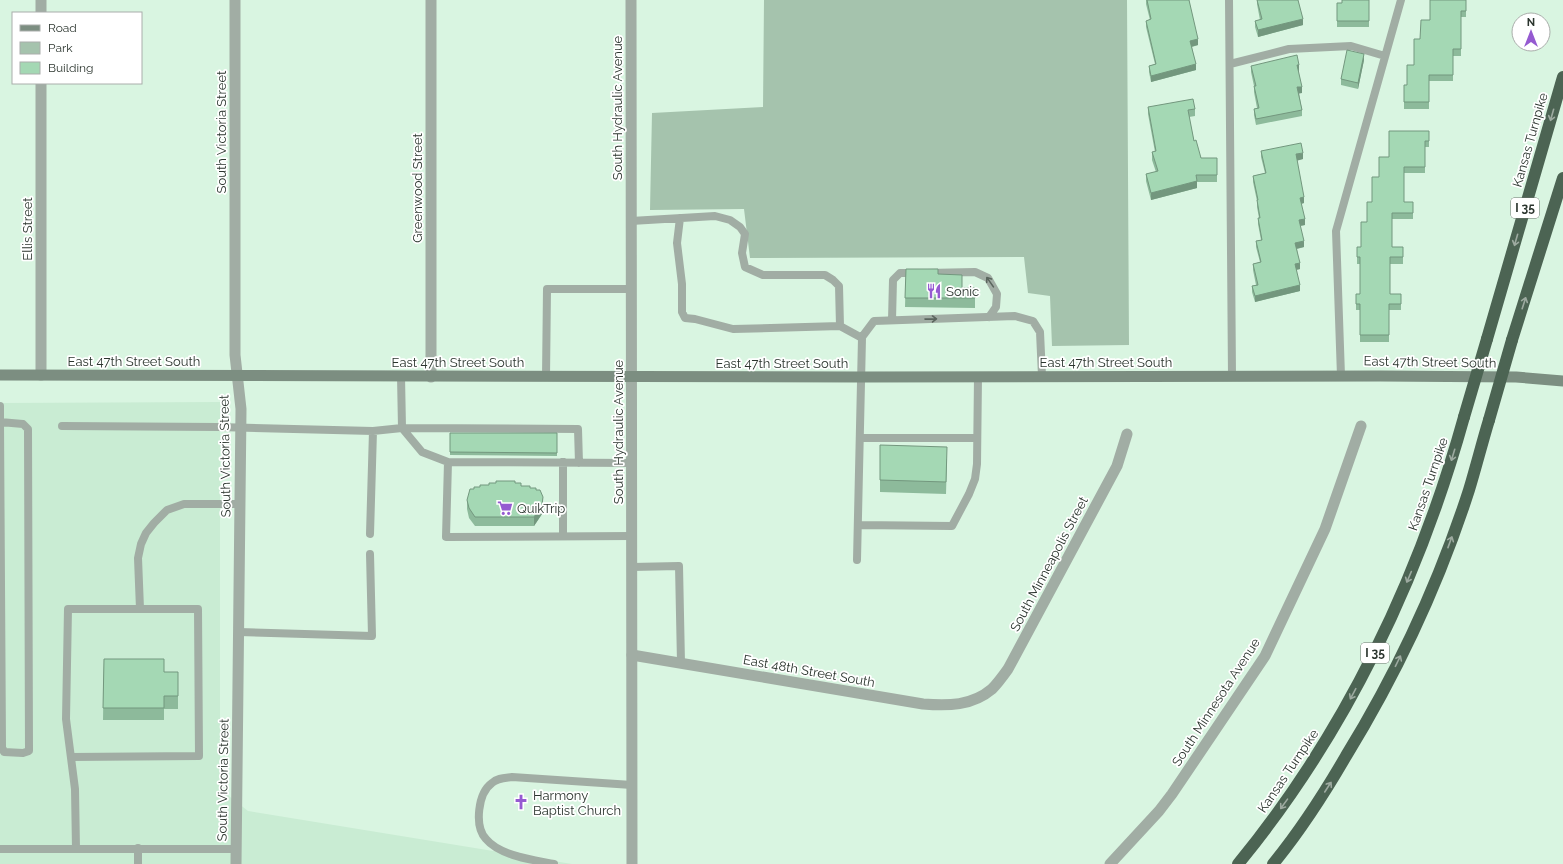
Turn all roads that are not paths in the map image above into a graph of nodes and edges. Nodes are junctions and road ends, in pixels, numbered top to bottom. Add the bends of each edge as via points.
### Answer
1 (41, 0) edge
2 (235, 0) edge
3 (431, 0) edge
4 (631, 0) edge
5 (1229, 0) edge
6 (1401, 0) edge
7 (41, 12) edge
8 (1385, 56) junction
9 (1230, 64) junction
10 (1563, 77) edge
11 (41, 84) edge
12 (1563, 178) edge
13 (680, 218) junction
14 (631, 221) junction
15 (632, 289) junction
16 (989, 317) junction
17 (892, 320) junction
18 (840, 326) junction
19 (862, 338) junction
20 (0, 375) edge
21 (41, 375) junction
22 (237, 375) junction
23 (401, 376) junction
24 (431, 376) junction
25 (978, 376) junction
26 (1042, 376) junction
27 (1232, 376) junction
28 (1341, 376) junction
29 (546, 377) junction
30 (632, 377) junction
31 (861, 377) junction
32 (1563, 381) edge
33 (0, 406) edge
34 (0, 422) edge
35 (62, 426) dead end
36 (1362, 426) dead end
37 (241, 427) junction
38 (402, 428) junction
39 (372, 431) junction
40 (1127, 434) dead end
41 (860, 438) junction
42 (977, 438) junction
43 (448, 462) junction
44 (563, 462) junction
45 (579, 462) junction
46 (632, 462) junction
47 (240, 504) junction
48 (858, 526) junction
49 (370, 534) dead end
50 (563, 536) junction
51 (632, 536) junction
52 (370, 554) dead end
53 (857, 560) dead end
54 (632, 567) junction
55 (140, 609) junction
56 (238, 632) junction
57 (632, 655) junction
58 (681, 663) junction
59 (980, 697) joint
60 (71, 756) junction
61 (632, 785) junction
62 (138, 848) junction
63 (0, 849) edge
64 (76, 849) junction
65 (236, 849) junction
66 (138, 864) edge
67 (236, 864) edge
68 (554, 864) edge
69 (632, 864) edge
70 (1110, 864) edge
71 (1238, 864) edge
72 (1272, 864) edge

1 - 7 street
2 - 22 street, South Victoria Street
3 - 24 street, Greenwood Street
4 - 14 street, South Hydraulic Avenue
5 - 9 lane
6 - 8 lane
8 - 9 lane via 1351,46 1289,49
8 - 28 lane via 1336,231
9 - 27 lane
10 -> 71 highway, Kansas Turnpike / I 35, bridge via 1454,454 1409,578 1376,650 1324,744 1286,801
11 - 21 street, Ellis Street
72 -> 12 highway, I 35, bridge via 1304,822 1362,730 1417,624 1468,490
13 - 14 lane
13 - 18 lane via 715,216 730,220 745,234 742,253 746,267 763,275 825,275 833,280 839,286
13 - 18 lane via 677,243 682,284 682,312 685,318 733,329
14 - 15 street, South Hydraulic Avenue
15 - 29 lane via 547,289
15 - 30 street, South Hydraulic Avenue
17 -> 16 lane
16 -> 17 lane via 996,307 997,294 988,278 975,272 900,273 893,280
16 - 26 lane via 1015,316 1033,321 1040,332
17 - 19 lane via 874,321
18 - 19 lane
19 - 31 lane
20 - 21 main road, East 47th Street South
21 - 22 main road, East 47th Street South
22 - 23 main road, East 47th Street South
22 - 37 street, South Victoria Street
23 - 24 main road, East 47th Street South
23 - 38 lane
24 - 29 main road, East 47th Street South
25 - 26 main road, East 47th Street South
25 - 31 main road, East 47th Street South
25 - 42 lane
26 - 27 main road, East 47th Street South
27 - 28 main road, East 47th Street South
28 - 32 main road, East 47th Street South via 1516,377
29 - 30 main road, East 47th Street South
30 - 31 main road, East 47th Street South
30 - 46 street, South Hydraulic Avenue
31 - 41 lane
33 - 34 lane
34 - 34 lane via 2,746 4,752 23,753 29,751 28,429 23,424
35 - 37 lane
36 - 70 street, South Minnesota Avenue via 1325,528 1265,656 1172,794
37 - 39 lane
37 - 47 street, South Victoria Street
38 - 39 lane
38 - 43 lane via 422,452
38 - 45 lane via 496,433 543,433 578,429
39 - 49 lane
40 - 59 street, South Minneapolis Street via 1117,466 1008,669 991,689
41 - 42 lane
41 - 48 lane
42 - 48 lane via 975,480 952,526
43 - 44 lane via 465,459 542,459
43 - 50 lane via 446,537
44 - 45 lane
44 - 50 lane
45 - 46 lane
46 - 51 street, South Hydraulic Avenue
47 - 55 lane via 184,504 167,510 154,523 146,533 138,558
47 - 56 street, South Victoria Street
48 - 53 lane
50 - 51 lane
51 - 54 street, South Hydraulic Avenue
52 - 56 lane via 372,636
54 - 57 street, South Hydraulic Avenue
54 - 58 lane via 679,566
55 - 60 lane via 68,609 66,719
55 - 60 lane via 198,609 200,756
56 - 65 street, South Victoria Street
57 - 58 street, East 48th Street South
57 - 61 street, South Hydraulic Avenue
58 - 59 street, East 48th Street South via 923,704 960,704
60 - 64 lane via 75,789
61 - 68 lane via 512,777 492,783 483,795 478,819 486,839 523,859
61 - 69 street, South Hydraulic Avenue
62 - 64 lane
62 - 65 lane
62 - 66 lane
63 - 64 lane
65 - 67 street, South Victoria Street

